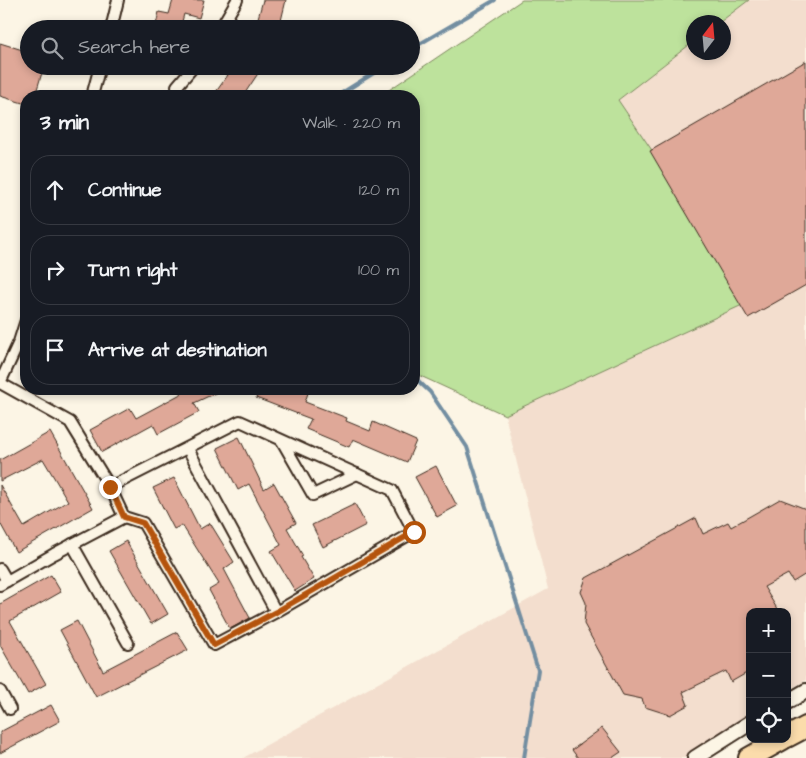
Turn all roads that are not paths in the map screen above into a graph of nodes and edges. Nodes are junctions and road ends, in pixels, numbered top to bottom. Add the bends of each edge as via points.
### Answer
1 (118, 0) edge
2 (237, 0) edge
3 (113, 20) edge
4 (225, 20) edge
5 (98, 75) edge
6 (186, 75) edge
7 (177, 86) dead end
8 (94, 90) edge
9 (20, 339) edge
10 (0, 383) edge
11 (20, 394) edge
12 (22, 395) edge
13 (282, 441) junction
14 (188, 449) junction
15 (357, 474) junction
16 (110, 487) junction
17 (124, 517) junction
18 (72, 544) junction
19 (0, 569) edge
20 (4, 583) edge
21 (276, 612) junction
22 (128, 643) dead end
23 (0, 691) edge
24 (806, 691) edge
25 (791, 700) edge
26 (10, 709) dead end
27 (746, 726) edge
28 (806, 727) edge
29 (791, 735) edge
30 (776, 743) edge
31 (695, 758) edge
32 (750, 758) edge

1 - 3 street
2 - 4 street
5 - 8 street
6 - 7 street
9 - 10 street
10 - 11 street
12 - 16 street via 70,422
13 - 14 street via 240,421
13 - 15 street
13 - 15 street via 313,495
14 - 16 street
14 - 21 street
15 - 21 street via 392,490 414,532
16 - 17 street
17 - 18 street
17 - 21 street via 143,523 214,645
18 - 20 street
18 - 22 street
19 - 20 street
23 - 26 street
24 - 25 street
27 - 31 street
28 - 29 highway
30 - 32 highway

